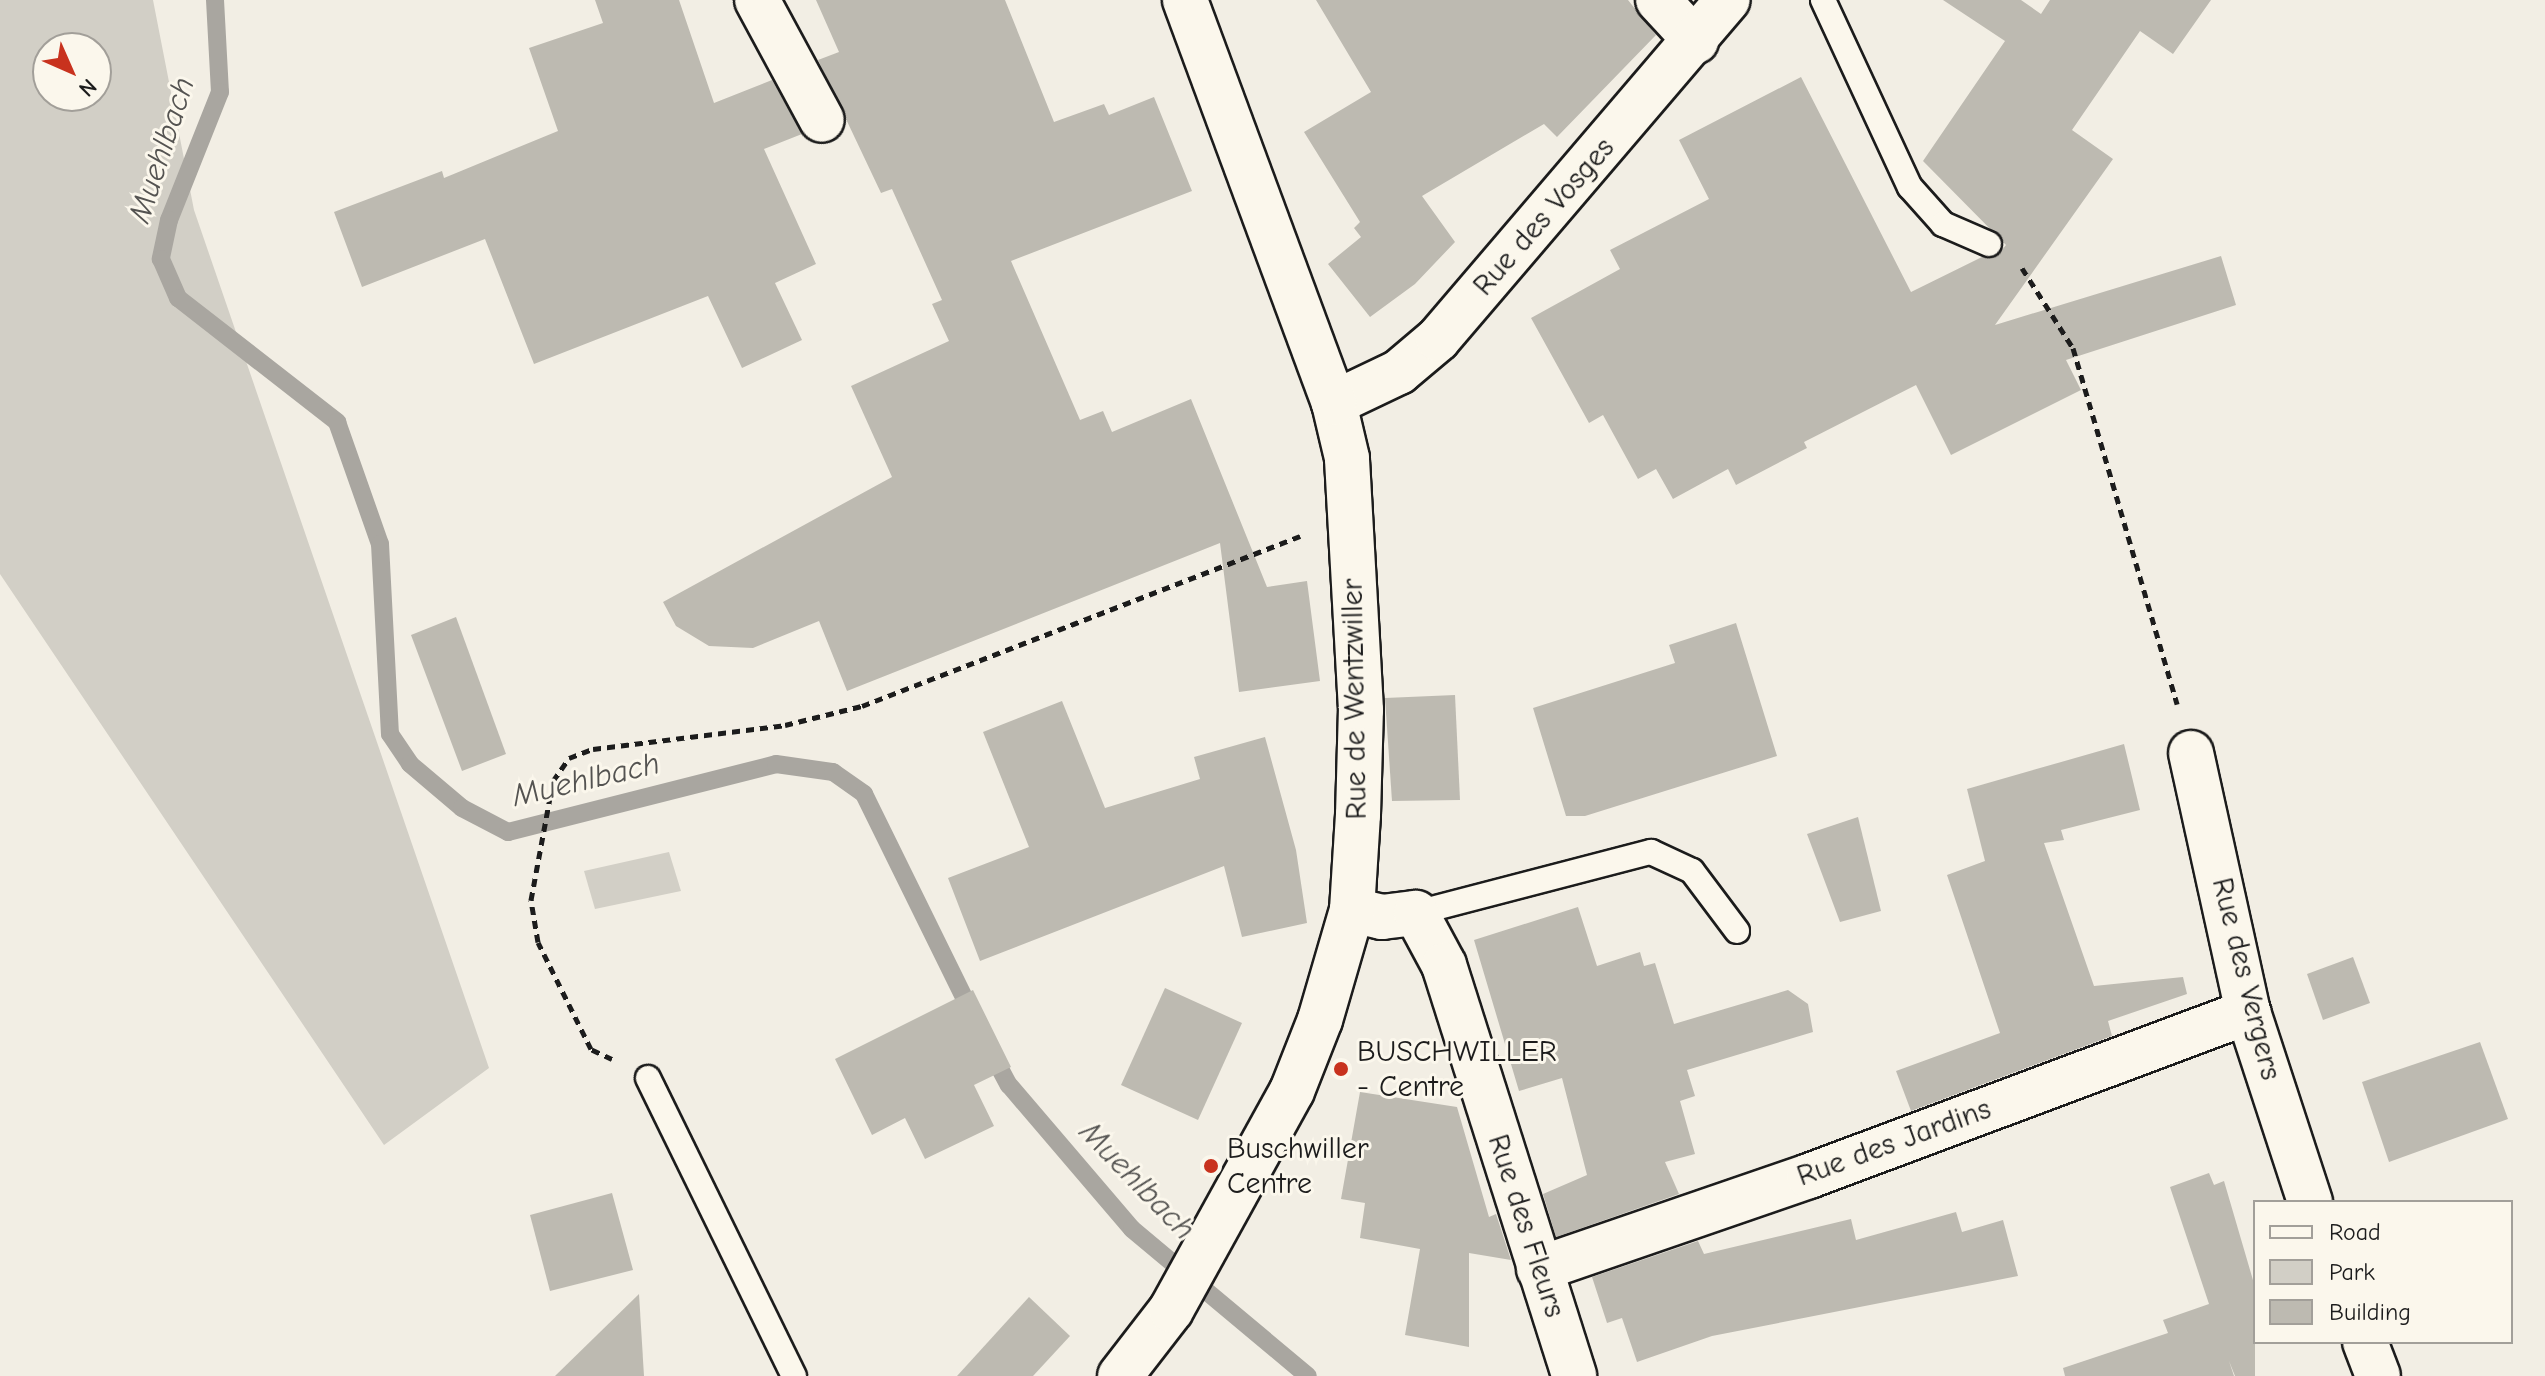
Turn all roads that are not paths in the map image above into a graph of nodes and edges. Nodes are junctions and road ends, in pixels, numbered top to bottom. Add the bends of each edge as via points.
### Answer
1 (757, 0) edge
2 (1185, 0) edge
3 (1658, 0) edge
4 (1728, 0) edge
5 (1823, 0) edge
6 (1696, 41) junction
7 (822, 120) dead end
8 (1989, 244) road end
9 (1334, 403) junction
10 (2191, 753) road end
11 (1352, 910) junction
12 (1416, 913) junction
13 (1737, 931) dead end
14 (2248, 1012) junction
15 (648, 1078) road end
16 (2309, 1200) edge
17 (1539, 1269) junction
18 (2366, 1344) edge
19 (1125, 1374) edge
20 (794, 1376) edge
21 (1574, 1376) edge
22 (2378, 1376) edge

1 - 7 street
2 - 9 street, Rue de Wentzwiller
3 - 6 street
4 - 6 street, Rue des Vosges
5 - 8 lane via 1910,187 1943,224
6 - 9 street, Rue des Vosges via 1438,339 1399,372
9 - 11 street, Rue de Wentzwiller via 1347,458 1361,710
10 - 14 street, Rue des Vergers
11 - 12 street via 1382,917
11 - 19 street, Rue de Wentzwiller via 1320,1020 1292,1091 1171,1310
12 - 13 lane via 1651,852 1692,871
12 - 17 street, Rue des Fleurs via 1444,965
14 - 16 street, Rue des Vergers
14 - 17 street, Rue des Jardins via 1809,1176
15 - 20 lane
17 - 21 street, Rue des Fleurs
18 - 22 street

